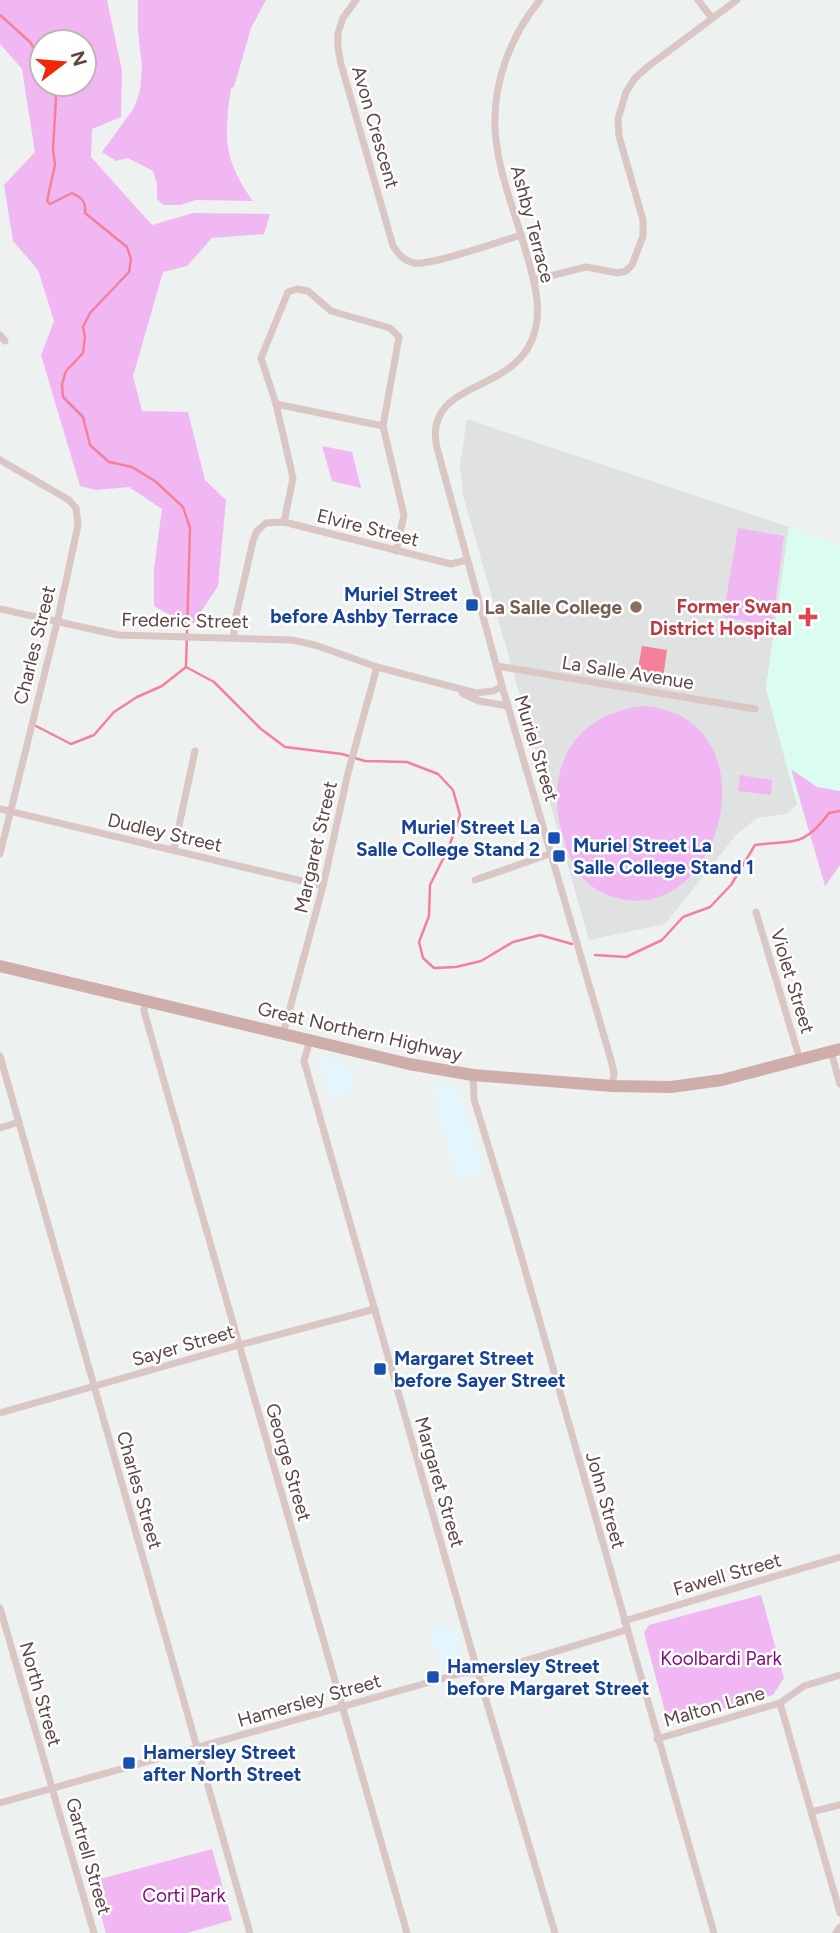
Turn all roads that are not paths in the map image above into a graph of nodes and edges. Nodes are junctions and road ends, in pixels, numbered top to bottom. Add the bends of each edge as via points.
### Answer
1 (356, 0) edge
2 (540, 0) edge
3 (698, 0) edge
4 (737, 0) edge
5 (712, 18) junction
6 (521, 235) junction
7 (534, 280) junction
8 (276, 404) junction
9 (437, 419) joint
10 (383, 426) junction
11 (0, 460) edge
12 (284, 522) junction
13 (396, 551) junction
14 (467, 560) junction
15 (0, 609) edge
16 (57, 623) junction
17 (234, 637) junction
18 (497, 666) junction
19 (377, 667) junction
20 (502, 686) junction
21 (449, 687) junction
22 (508, 706) junction
23 (755, 709) dead end
24 (195, 751) dead end
25 (0, 809) edge
26 (9, 812) junction
27 (174, 849) junction
28 (552, 853) junction
29 (0, 854) edge
30 (475, 880) dead end
31 (323, 886) junction
32 (756, 912) dead end
33 (0, 966) edge
34 (145, 1000) junction
35 (283, 1034) junction
36 (310, 1040) junction
37 (835, 1050) edge
38 (0, 1056) edge
39 (800, 1060) junction
40 (473, 1075) junction
41 (840, 1084) edge
42 (612, 1086) junction
43 (19, 1122) junction
44 (0, 1128) edge
45 (375, 1309) junction
46 (239, 1345) junction
47 (94, 1386) junction
48 (0, 1413) edge
49 (840, 1558) edge
50 (0, 1608) edge
51 (624, 1621) junction
52 (626, 1630) junction
53 (478, 1673) junction
54 (840, 1675) edge
55 (780, 1703) junction
56 (342, 1707) junction
57 (657, 1739) junction
58 (198, 1748) junction
59 (52, 1788) junction
60 (0, 1803) edge
61 (840, 1805) edge
62 (811, 1812) junction
63 (840, 1913) edge
64 (840, 1927) edge
65 (94, 1933) edge
66 (250, 1933) edge
67 (407, 1933) edge
68 (555, 1933) edge
69 (714, 1933) edge
70 (836, 1933) edge

1 - 6 street, Avon Crescent via 338,33 341,64 399,255 426,263
2 - 6 street, Ashby Terrace via 512,43 496,104 502,166
3 - 5 street
4 - 5 street
5 - 7 street via 635,78 620,105 619,136 643,220 643,236 632,265 618,273 586,267
6 - 7 street, Ashby Terrace
7 - 9 street, Ashby Terrace via 535,331 525,351 507,371 458,397
8 - 10 street
8 - 10 street via 261,358 288,292 308,291 331,311 390,328 399,337
8 - 12 street via 293,478
9 - 14 street, Muriel Street via 437,448
10 - 13 street via 404,515
11 - 16 street, Charles Street via 69,500 76,509 78,525
12 - 13 street, Elvire Street
12 - 17 street, Elvire Street via 261,526 253,541
13 - 14 street, Elvire Street via 451,564
14 - 18 street, Muriel Street
15 - 16 street, Frederic Street
16 - 17 street, Frederic Street via 118,635
16 - 26 street, Charles Street
17 - 19 street, Frederic Street via 292,640
18 - 20 street, Muriel Street
18 - 23 street, La Salle Avenue
19 - 21 street, Frederic Street
19 - 31 street, Margaret Street
20 - 21 street, Frederic Street via 476,693
20 - 22 street, Muriel Street
21 - 22 street, Frederic Street via 479,701
22 - 28 street, Muriel Street
24 - 27 street
25 - 26 street, Dudley Street
26 - 27 street, Dudley Street
26 - 29 street, Charles Street
27 - 31 street, Dudley Street
28 - 30 street
28 - 42 street, Muriel Street via 611,1060
31 - 35 street, Margaret Street
32 - 39 street, Violet Street
33 - 34 main road, Great Northern Highway
34 - 35 main road, Great Northern Highway
34 - 46 street, George Street via 144,1011
35 - 36 main road, Great Northern Highway
36 - 40 main road, Great Northern Highway via 437,1071
36 - 45 street, Margaret Street via 304,1061
37 - 39 main road, Great Northern Highway
37 - 41 street
38 - 43 street, Charles Street
39 - 42 main road, Great Northern Highway via 685,1086
40 - 42 main road, Great Northern Highway
40 - 51 street, John Street via 474,1099
43 - 44 street
43 - 47 street, Charles Street
45 - 46 street, Sayer Street
45 - 53 street, Margaret Street
46 - 47 street, Sayer Street
46 - 56 street, George Street
47 - 48 street, Sayer Street
47 - 58 street, Charles Street
49 - 51 street, Fawell Street
50 - 59 street, North Street
51 - 52 street, John Street
52 - 53 street, Hamersley Street
52 - 57 street, John Street
53 - 56 street, Hamersley Street via 462,1673
53 - 68 street, Margaret Street
54 - 55 street, Malton Lane via 804,1686
55 - 57 street, Malton Lane
55 - 62 street
56 - 58 street, Hamersley Street
56 - 67 street, George Street
57 - 69 street, John Street
58 - 59 street, Hamersley Street
58 - 66 street, Charles Street
59 - 60 street, Hamersley Street
59 - 65 street, Gartrell Street
61 - 62 street
62 - 63 street
64 - 70 street

